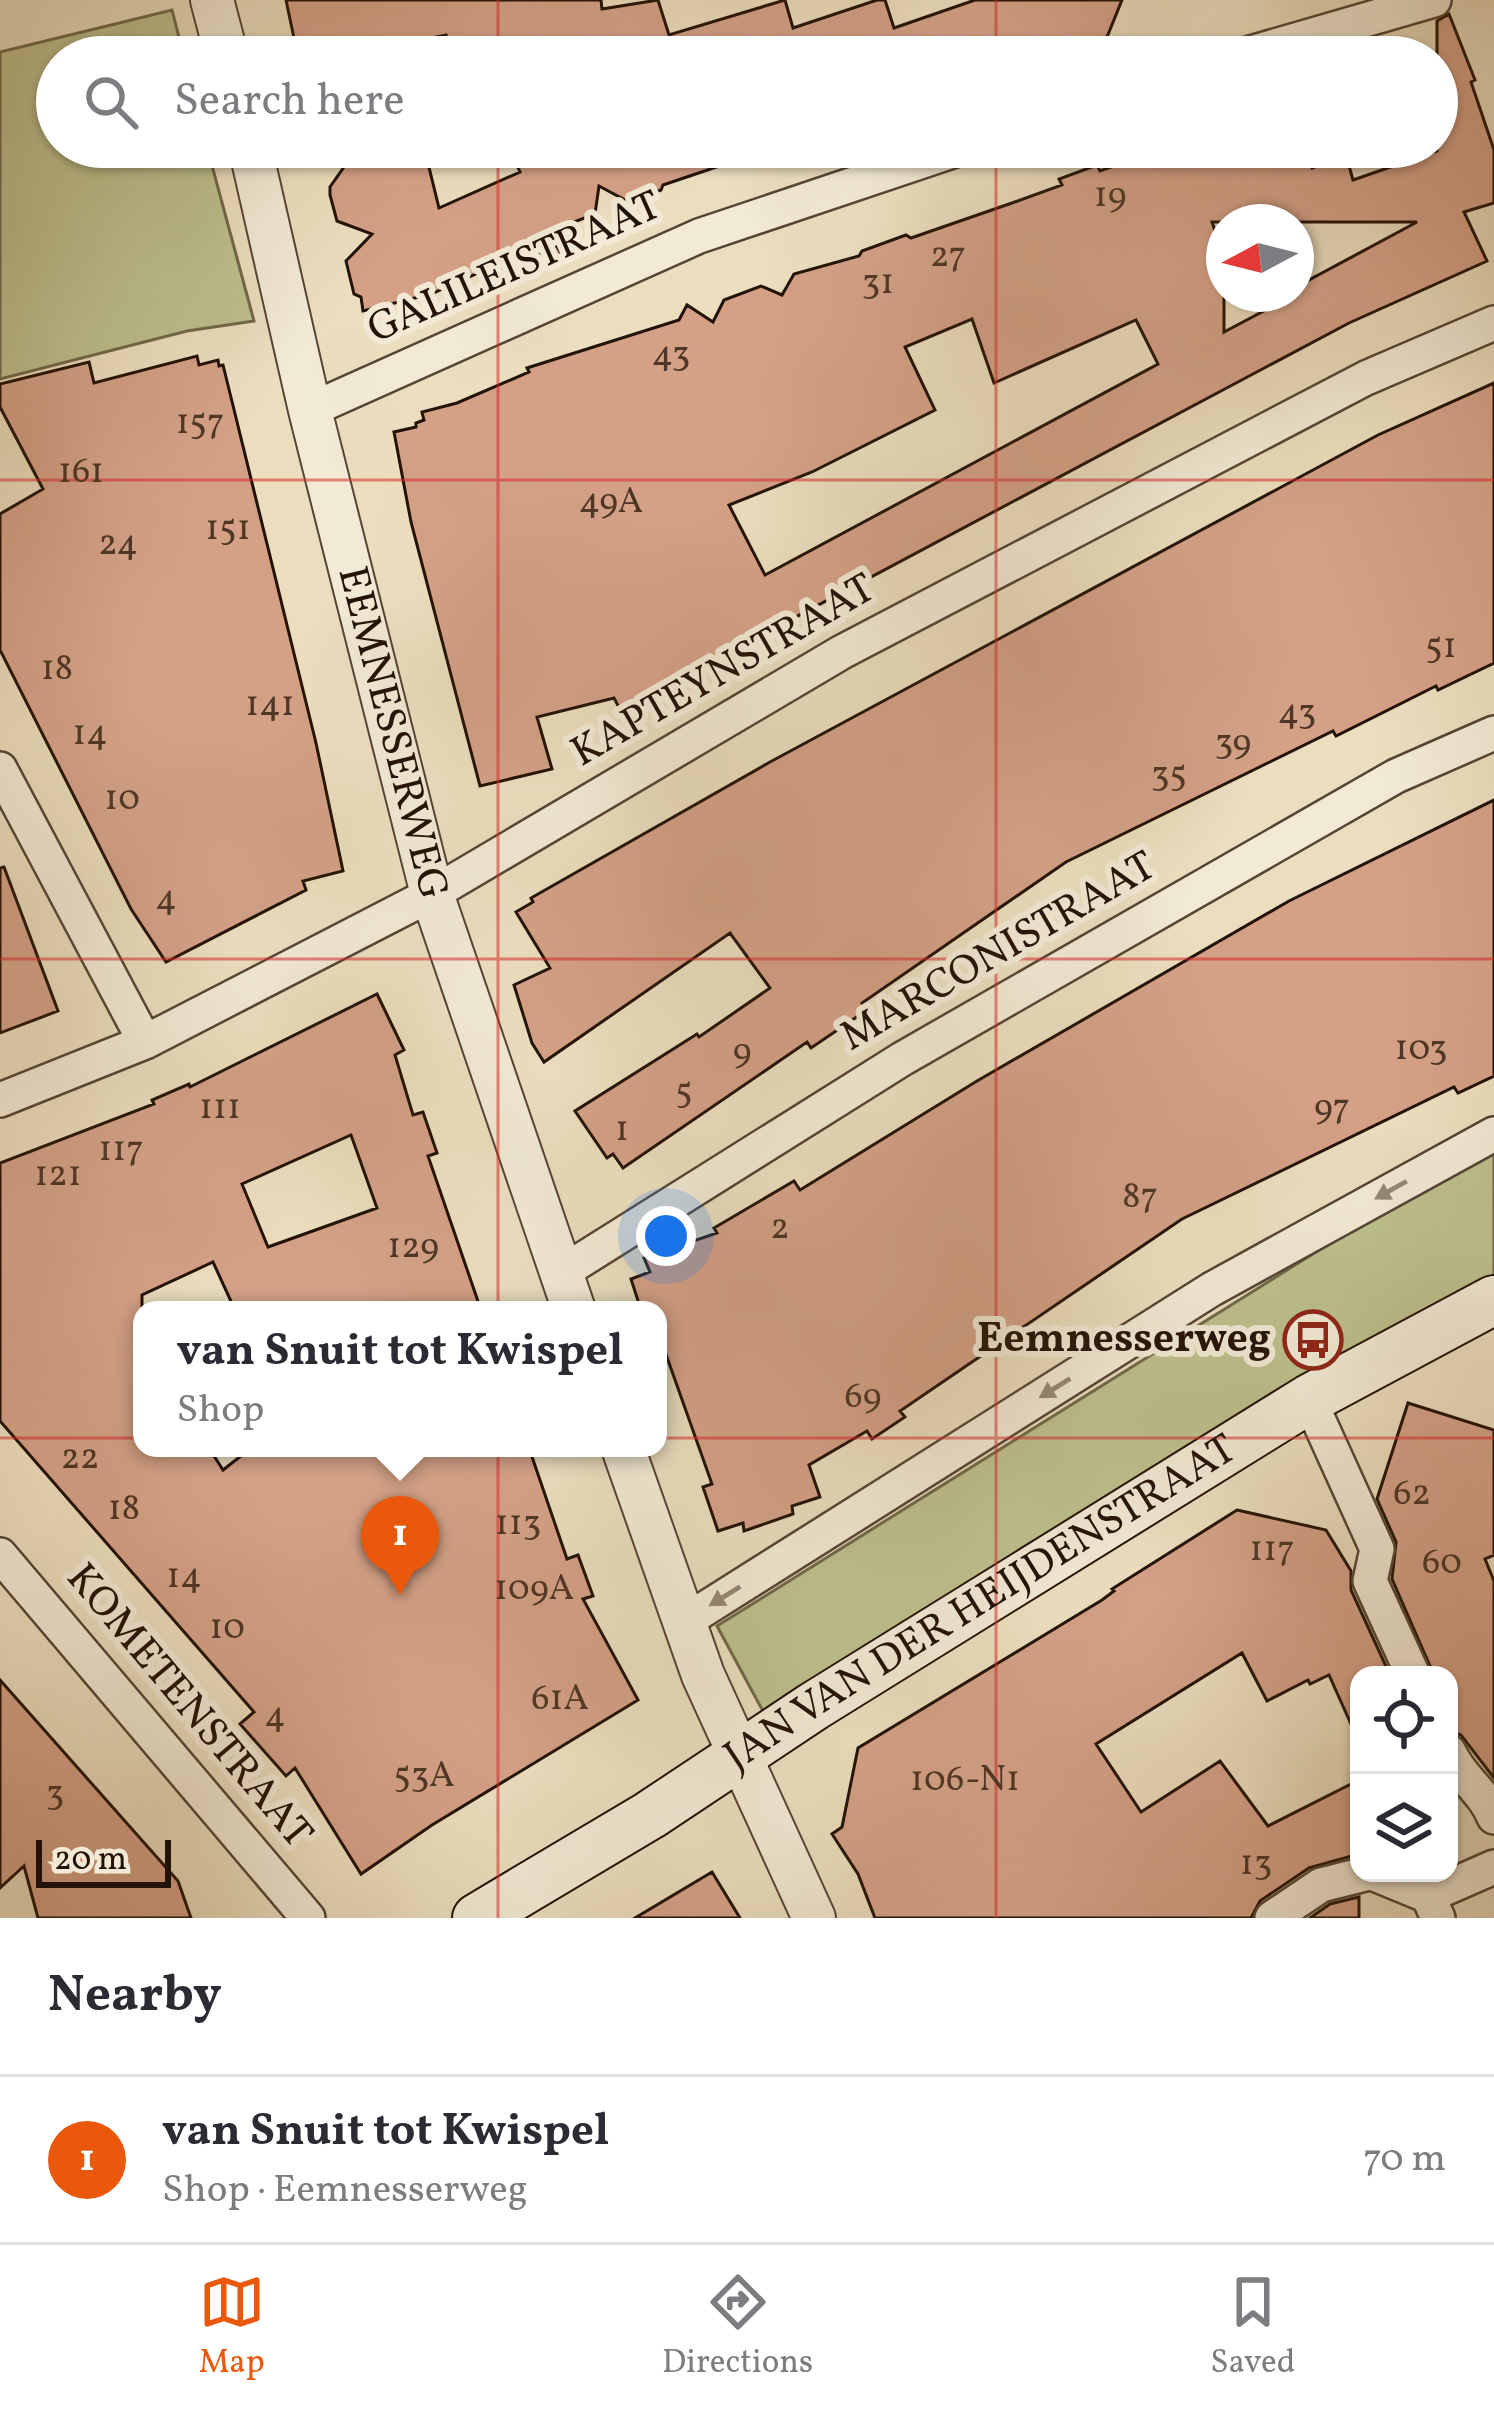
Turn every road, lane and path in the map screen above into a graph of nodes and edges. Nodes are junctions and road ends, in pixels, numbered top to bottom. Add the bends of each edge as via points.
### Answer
1 (212, 0) edge
2 (1434, 0) edge
3 (221, 36) edge
4 (1310, 36) edge
5 (255, 168) edge
6 (901, 168) edge
7 (1494, 323) edge
8 (310, 410) junction
9 (1494, 733) edge
10 (0, 769) edge
11 (432, 894) junction
12 (146, 1042) junction
13 (0, 1100) edge
14 (1494, 1134) edge
15 (568, 1292) edge
16 (1494, 1300) edge
17 (1309, 1399) junction
18 (625, 1457) edge
19 (0, 1555) edge
20 (684, 1622) junction
21 (1409, 1666) edge
22 (740, 1755) junction
23 (1458, 1773) edge
24 (1494, 1817) edge
25 (1494, 1867) edge
26 (1350, 1878) edge
27 (1387, 1882) edge
28 (1433, 1907) edge
29 (308, 1918) edge
30 (476, 1918) edge
31 (814, 1918) edge
32 (1272, 1918) edge

1 - 3 street
2 - 4 street
5 - 8 street, EEMNESSERWEG
6 - 8 street, GALILEISTRAAT via 699,236
7 - 11 street, KAPTEYNSTRAAT via 1366,378 842,652
8 - 11 street, EEMNESSERWEG
9 - 15 street, MARCONISTRAAT via 1396,776 923,1047
10 - 12 street
11 - 12 street, KAPTEYNSTRAAT
11 - 15 street, EEMNESSERWEG
12 - 13 street, KAPTEYNSTRAAT
14 -> 20 street via 1212,1289
16 - 17 main road, JAN VAN DER HEIJDENSTRAAT
17 - 21 street via 1377,1549 1370,1581
17 - 22 main road, JAN VAN DER HEIJDENSTRAAT
18 - 20 street
19 - 29 street, KOMETENSTRAAT
20 - 22 street
22 - 30 main road, JAN VAN DER HEIJDENSTRAAT
22 - 31 street
23 - 24 street via 1484,1794
25 - 28 street
26 - 32 street
27 - 28 street

